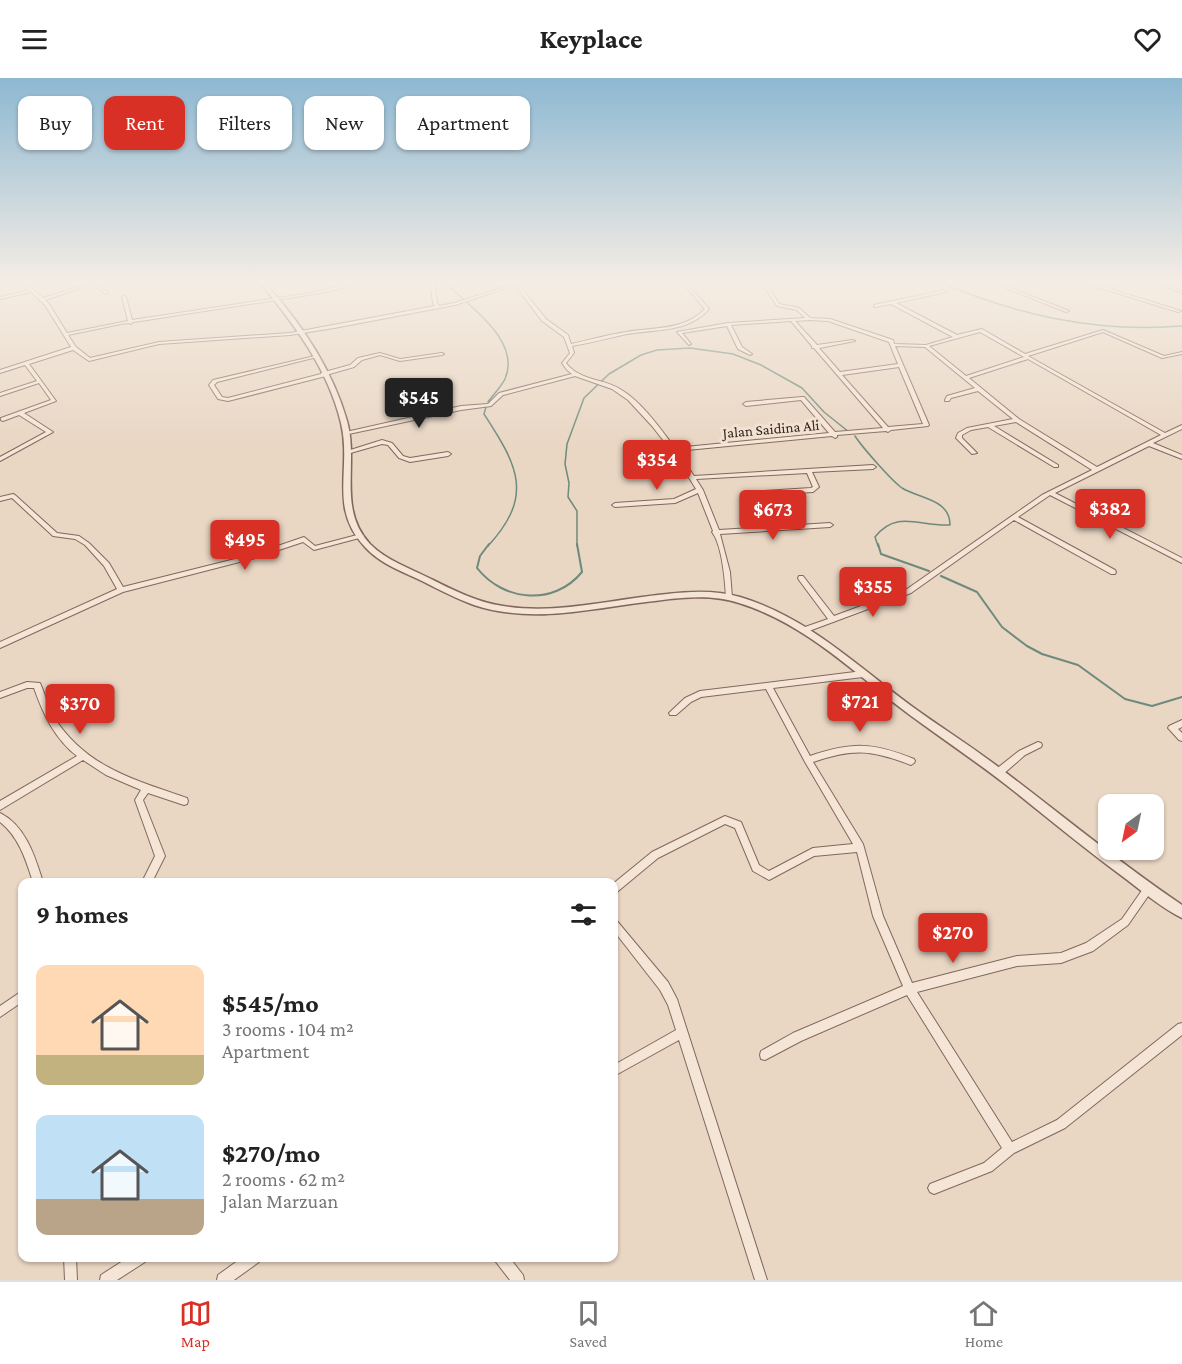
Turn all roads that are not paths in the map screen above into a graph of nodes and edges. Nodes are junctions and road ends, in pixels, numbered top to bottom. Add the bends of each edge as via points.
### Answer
1 (69, 336) edge
2 (258, 336) edge
3 (305, 336) edge
4 (566, 336) edge
5 (610, 336) edge
6 (682, 336) edge
7 (734, 336) edge
8 (805, 336) edge
9 (879, 336) edge
10 (960, 336) edge
11 (991, 336) edge
12 (1088, 336) edge
13 (1115, 336) edge
14 (957, 337) joint
15 (853, 341) dead end
16 (689, 344) dead end
17 (570, 345) junction
18 (894, 345) junction
19 (926, 346) junction
20 (814, 347) junction
21 (74, 348) junction
22 (1182, 353) edge
23 (442, 354) dead end
24 (750, 354) dead end
25 (1027, 356) junction
26 (315, 357) junction
27 (26, 363) junction
28 (902, 365) junction
29 (0, 372) edge
30 (577, 374) junction
31 (838, 374) junction
32 (323, 375) junction
33 (965, 378) junction
34 (38, 382) junction
35 (979, 389) junction
36 (0, 396) edge
37 (947, 400) dead end
38 (746, 404) dead end
39 (21, 414) junction
40 (3, 420) dead end
41 (1017, 420) junction
42 (989, 425) junction
43 (1182, 427) edge
44 (888, 430) junction
45 (346, 435) junction
46 (835, 435) junction
47 (1166, 436) junction
48 (1150, 444) junction
49 (672, 450) junction
50 (346, 452) junction
51 (974, 453) dead end
52 (448, 454) dead end
53 (1182, 457) edge
54 (0, 459) edge
55 (683, 466) junction
56 (1056, 466) dead end
57 (873, 467) dead end
58 (633, 470) dead end
59 (1097, 470) junction
60 (809, 471) junction
61 (692, 478) junction
62 (700, 490) junction
63 (764, 493) dead end
64 (1050, 493) junction
65 (0, 499) edge
66 (615, 505) dead end
67 (1016, 518) junction
68 (830, 525) dead end
69 (715, 532) junction
70 (361, 536) junction
71 (1182, 561) edge
72 (1113, 572) dead end
73 (801, 578) dead end
74 (121, 591) junction
75 (729, 597) junction
76 (832, 619) junction
77 (807, 629) junction
78 (0, 645) edge
79 (863, 674) junction
80 (768, 686) junction
81 (0, 695) edge
82 (673, 713) dead end
83 (1182, 723) edge
84 (1182, 738) edge
85 (1038, 745) dead end
86 (82, 757) junction
87 (808, 760) junction
88 (911, 760) dead end
89 (998, 773) junction
90 (146, 789) junction
91 (184, 801) dead end
92 (0, 806) edge
93 (0, 817) edge
94 (860, 847) junction
95 (36, 878) edge
96 (149, 878) edge
97 (618, 886) edge
98 (1148, 890) junction
99 (1182, 912) edge
100 (618, 929) edge
101 (909, 989) junction
102 (18, 999) edge
103 (0, 1012) edge
104 (1182, 1028) edge
105 (682, 1033) junction
106 (765, 1055) dead end
107 (618, 1069) edge
108 (1010, 1149) junction
109 (934, 1188) dead end
110 (70, 1262) edge
111 (133, 1262) edge
112 (247, 1262) edge
113 (505, 1262) edge
114 (71, 1280) edge
115 (106, 1280) edge
116 (224, 1280) edge
117 (518, 1280) edge
118 (761, 1280) edge

1 - 21 street
2 - 21 street via 180,340 89,360
3 - 26 street
4 - 17 street
5 - 17 street
6 - 16 street
7 - 24 street via 740,348
8 - 20 street
9 - 18 street
10 - 14 street
11 - 25 street
12 - 25 street
13 - 22 street via 1164,357
14 - 19 street
15 - 20 street
17 - 30 street via 572,352 564,365
18 - 19 street
18 - 28 street
19 - 33 street
20 - 31 street
21 - 27 street
23 - 32 street via 400,360 380,354
25 - 33 street
25 - 47 street
26 - 32 street
26 - 32 street via 211,385 220,398 228,399
27 - 29 street
27 - 34 street
28 - 31 street
28 - 44 street, Jalan Saidina Ali via 926,425
30 - 45 street via 501,394 489,405
30 - 49 street via 618,390 636,403
31 - 44 street
32 - 45 street via 337,402
33 - 35 street
34 - 36 street
34 - 39 street via 54,401
35 - 37 street
35 - 41 street
38 - 46 street via 802,398
39 - 40 street
39 - 54 street via 50,432
41 - 42 street
41 - 59 street
42 - 51 street via 960,434
42 - 56 street
43 - 47 street
44 - 46 street, Jalan Saidina Ali
45 - 50 street
46 - 49 street, Jalan Saidina Ali
47 - 48 street
48 - 53 street
48 - 59 street
49 - 55 street
50 - 52 street via 382,442 410,460
50 - 70 street via 345,500
55 - 58 street
55 - 61 street
57 - 60 street
59 - 64 street
60 - 61 street
60 - 63 street via 816,487 813,490
61 - 62 street
62 - 66 street via 675,501
62 - 69 street
64 - 67 street
64 - 71 street
65 - 74 street via 13,496 55,535 81,539 106,565
67 - 72 street
67 - 76 street via 909,591
68 - 69 street
69 - 75 street via 730,582
70 - 74 street via 314,548 303,539 253,557
70 - 75 street via 386,558 473,602 495,608 549,611 678,596
73 - 76 street
74 - 78 street
75 - 77 street via 770,610
76 - 77 street
77 - 79 street
79 - 80 street
79 - 89 street
80 - 82 street via 699,694
80 - 87 street
81 - 86 street via 37,685 49,717
83 - 84 street via 1172,728
85 - 89 street
86 - 90 street
86 - 92 street
87 - 88 street via 863,746
87 - 94 street
89 - 98 street
90 - 91 street
90 - 96 street via 140,803 160,856
93 - 95 street via 21,838
94 - 97 street via 813,852 769,876 756,868 738,825 725,820 654,855
94 - 101 street via 878,916
98 - 99 street
98 - 101 street via 1125,922 1089,947 1061,958 1017,961
100 - 105 street via 664,986
101 - 106 street via 796,1037
101 - 108 street
102 - 103 street
104 - 108 street via 1061,1124
105 - 107 street
105 - 118 street
108 - 109 street via 988,1167
110 - 114 street
111 - 115 street
112 - 116 street
113 - 117 street

